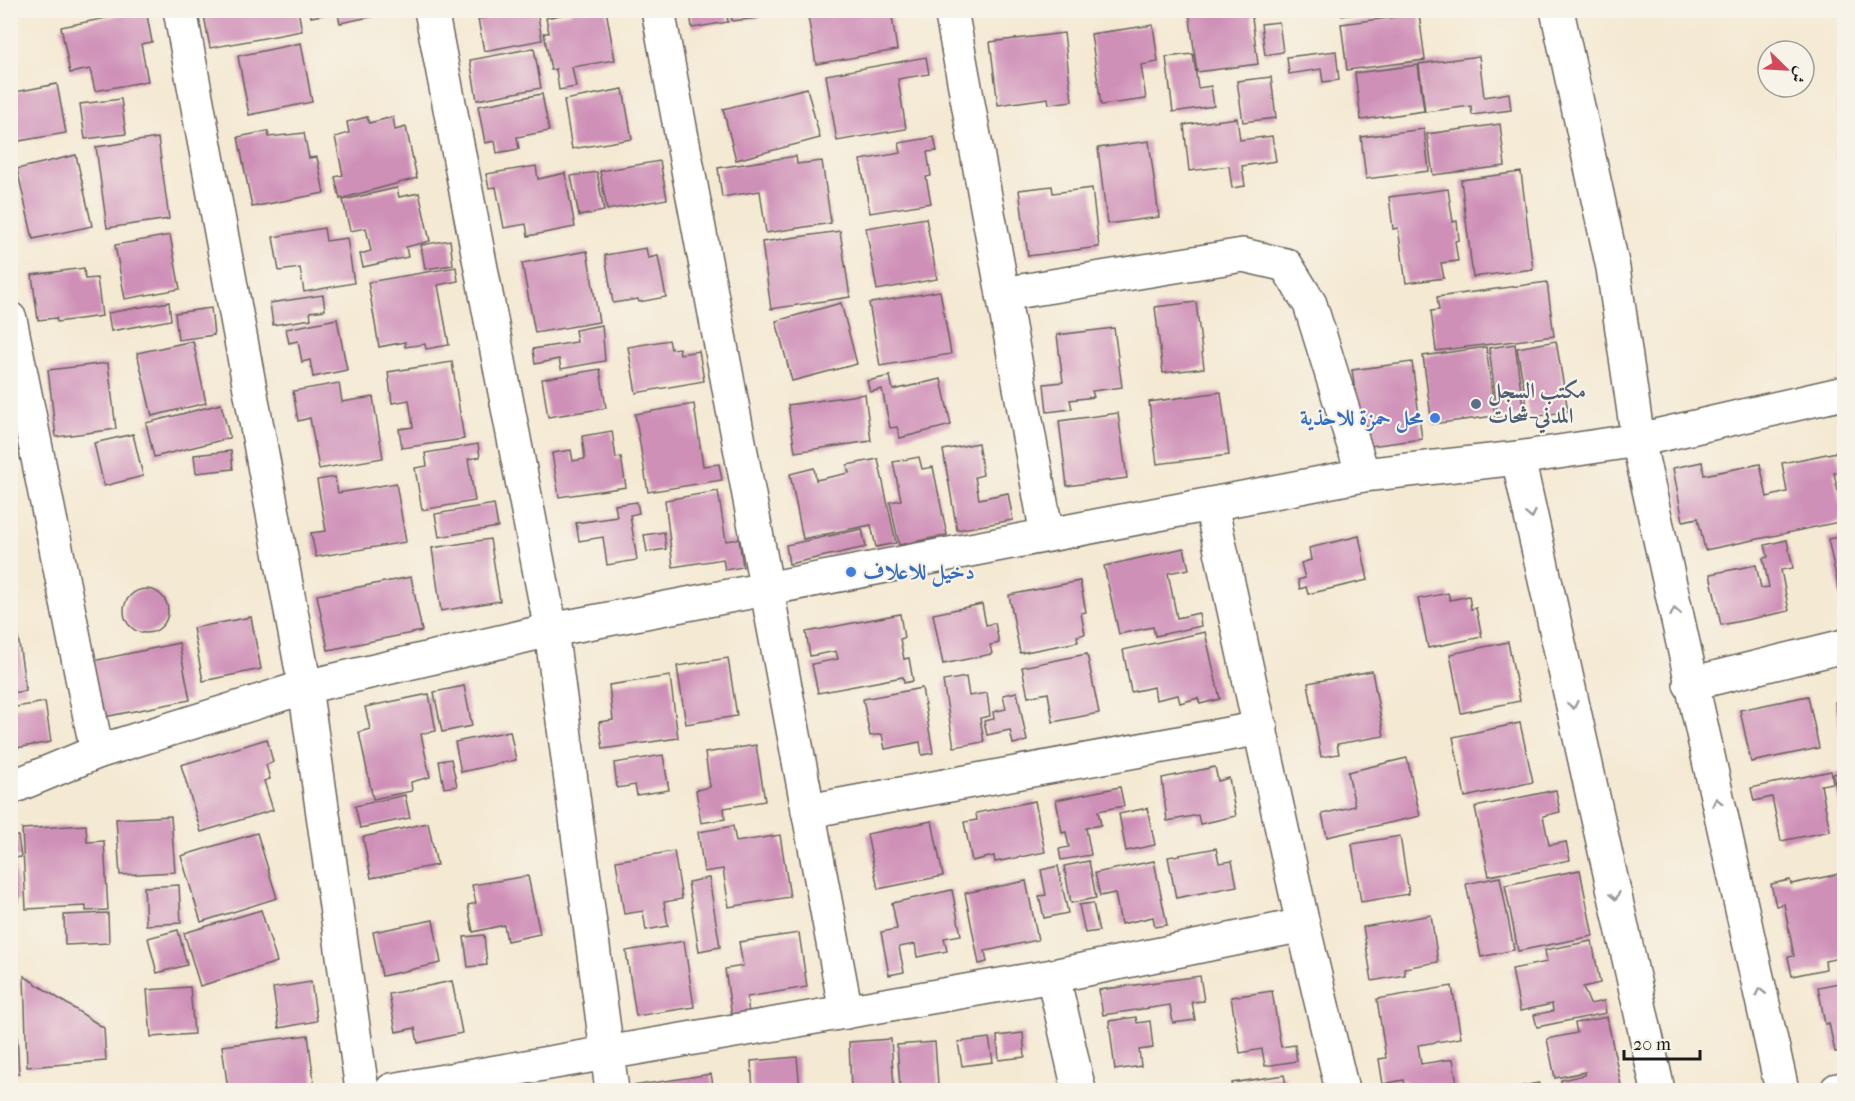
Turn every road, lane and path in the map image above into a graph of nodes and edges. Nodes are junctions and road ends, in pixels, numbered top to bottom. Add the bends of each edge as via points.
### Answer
1 (180, 10) edge
2 (431, 10) edge
3 (658, 10) edge
4 (951, 10) edge
5 (1557, 10) edge
6 (1003, 294) junction
7 (10, 319) edge
8 (1845, 393) edge
9 (1638, 440) junction
10 (1518, 458) junction
11 (1363, 475) junction
12 (1211, 505) junction
13 (1047, 535) junction
14 (765, 589) junction
15 (551, 630) junction
16 (1845, 646) edge
17 (1690, 684) junction
18 (305, 687) junction
19 (1261, 728) junction
20 (97, 752) junction
21 (10, 788) edge
22 (808, 811) junction
23 (1302, 925) junction
24 (1053, 976) junction
25 (846, 1012) junction
26 (608, 1055) junction
27 (1845, 1089) edge
28 (362, 1090) edge
29 (392, 1090) edge
30 (612, 1090) edge
31 (1079, 1090) edge
32 (1342, 1090) edge
33 (1658, 1090) edge
34 (1782, 1090) edge
35 (1837, 1090) edge

1 - 18 street
2 - 15 street
3 - 14 street
4 - 6 street
5 - 9 street via 1613,268
6 - 11 street via 1243,255 1286,265 1310,304
6 - 13 street
7 - 20 street
8 - 9 street
9 - 10 street
17 -> 9 street
10 - 11 street
10 -> 33 street
11 - 12 street
12 - 13 street
12 - 19 street
13 - 14 street
14 - 15 street
14 - 22 street
15 - 18 street
15 - 26 street
16 - 17 street
34 -> 17 street
18 - 20 street
18 - 28 street
19 - 22 street
19 - 23 street
20 - 21 street
22 - 25 street
23 - 24 street
23 - 32 street
24 - 25 street
24 - 31 street
25 - 26 street
26 - 29 street
26 - 30 street
27 - 35 street

